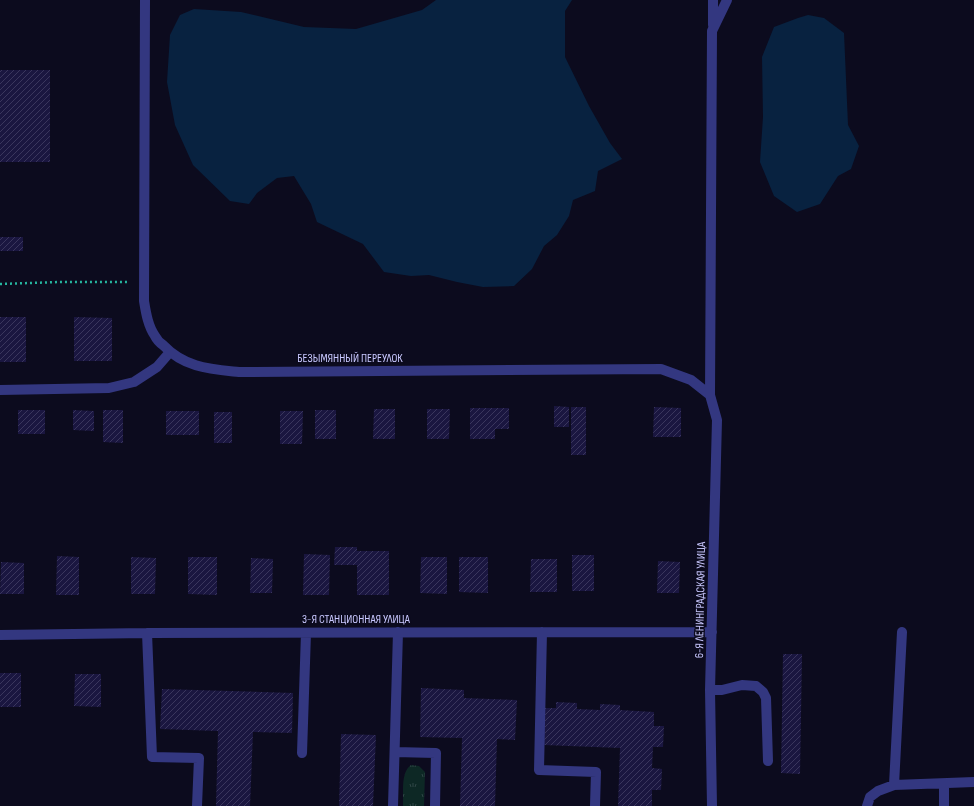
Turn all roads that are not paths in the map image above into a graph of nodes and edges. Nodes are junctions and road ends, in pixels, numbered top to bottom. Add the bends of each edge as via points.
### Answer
1 (145, 0) edge
2 (713, 0) edge
3 (727, 0) edge
4 (712, 31) junction
5 (170, 352) junction
6 (0, 390) edge
7 (710, 395) junction
8 (398, 632) junction
9 (542, 632) junction
10 (712, 632) junction
11 (902, 632) dead end
12 (147, 633) junction
13 (306, 633) junction
14 (0, 635) edge
15 (710, 690) junction
16 (395, 752) junction
17 (302, 753) dead end
18 (768, 762) dead end
19 (974, 782) edge
20 (944, 784) junction
21 (894, 785) junction
22 (197, 806) edge
23 (393, 806) edge
24 (435, 806) edge
25 (595, 806) edge
26 (712, 806) edge
27 (867, 806) edge
28 (944, 806) edge

1 - 5 street, БЕЗЫМЯННЫЙ ПЕРЕУЛОК via 144,301 155,337
2 - 4 street, 6-Я ЛЕНИНГРАДСКАЯ УЛИЦА
3 - 4 street
4 - 7 street, 6-Я ЛЕНИНГРАДСКАЯ УЛИЦА
5 - 6 street via 157,367 134,382 109,388
5 - 7 street, БЕЗЫМЯННЫЙ ПЕРЕУЛОК via 185,362 211,369 239,372 661,369 691,380
7 - 10 street, 6-Я ЛЕНИНГРАДСКАЯ УЛИЦА via 717,420
8 - 9 street, 3-Я СТАНЦИОННАЯ УЛИЦА
8 - 13 street, 3-Я СТАНЦИОННАЯ УЛИЦА
8 - 16 street
9 - 10 street, 3-Я СТАНЦИОННАЯ УЛИЦА
9 - 25 street via 539,770 596,772
10 - 15 street, 6-Я ЛЕНИНГРАДСКАЯ УЛИЦА
11 - 21 street
12 - 13 street, 3-Я СТАНЦИОННАЯ УЛИЦА
12 - 14 street, 3-Я СТАНЦИОННАЯ УЛИЦА
12 - 22 street via 152,757 199,758
13 - 17 street
15 - 18 street via 742,685 756,686 764,692
15 - 26 street, 6-Я ЛЕНИНГРАДСКАЯ УЛИЦА
16 - 23 street
16 - 24 street via 436,753
19 - 20 street
20 - 21 street
20 - 28 street
21 - 27 street via 870,797

